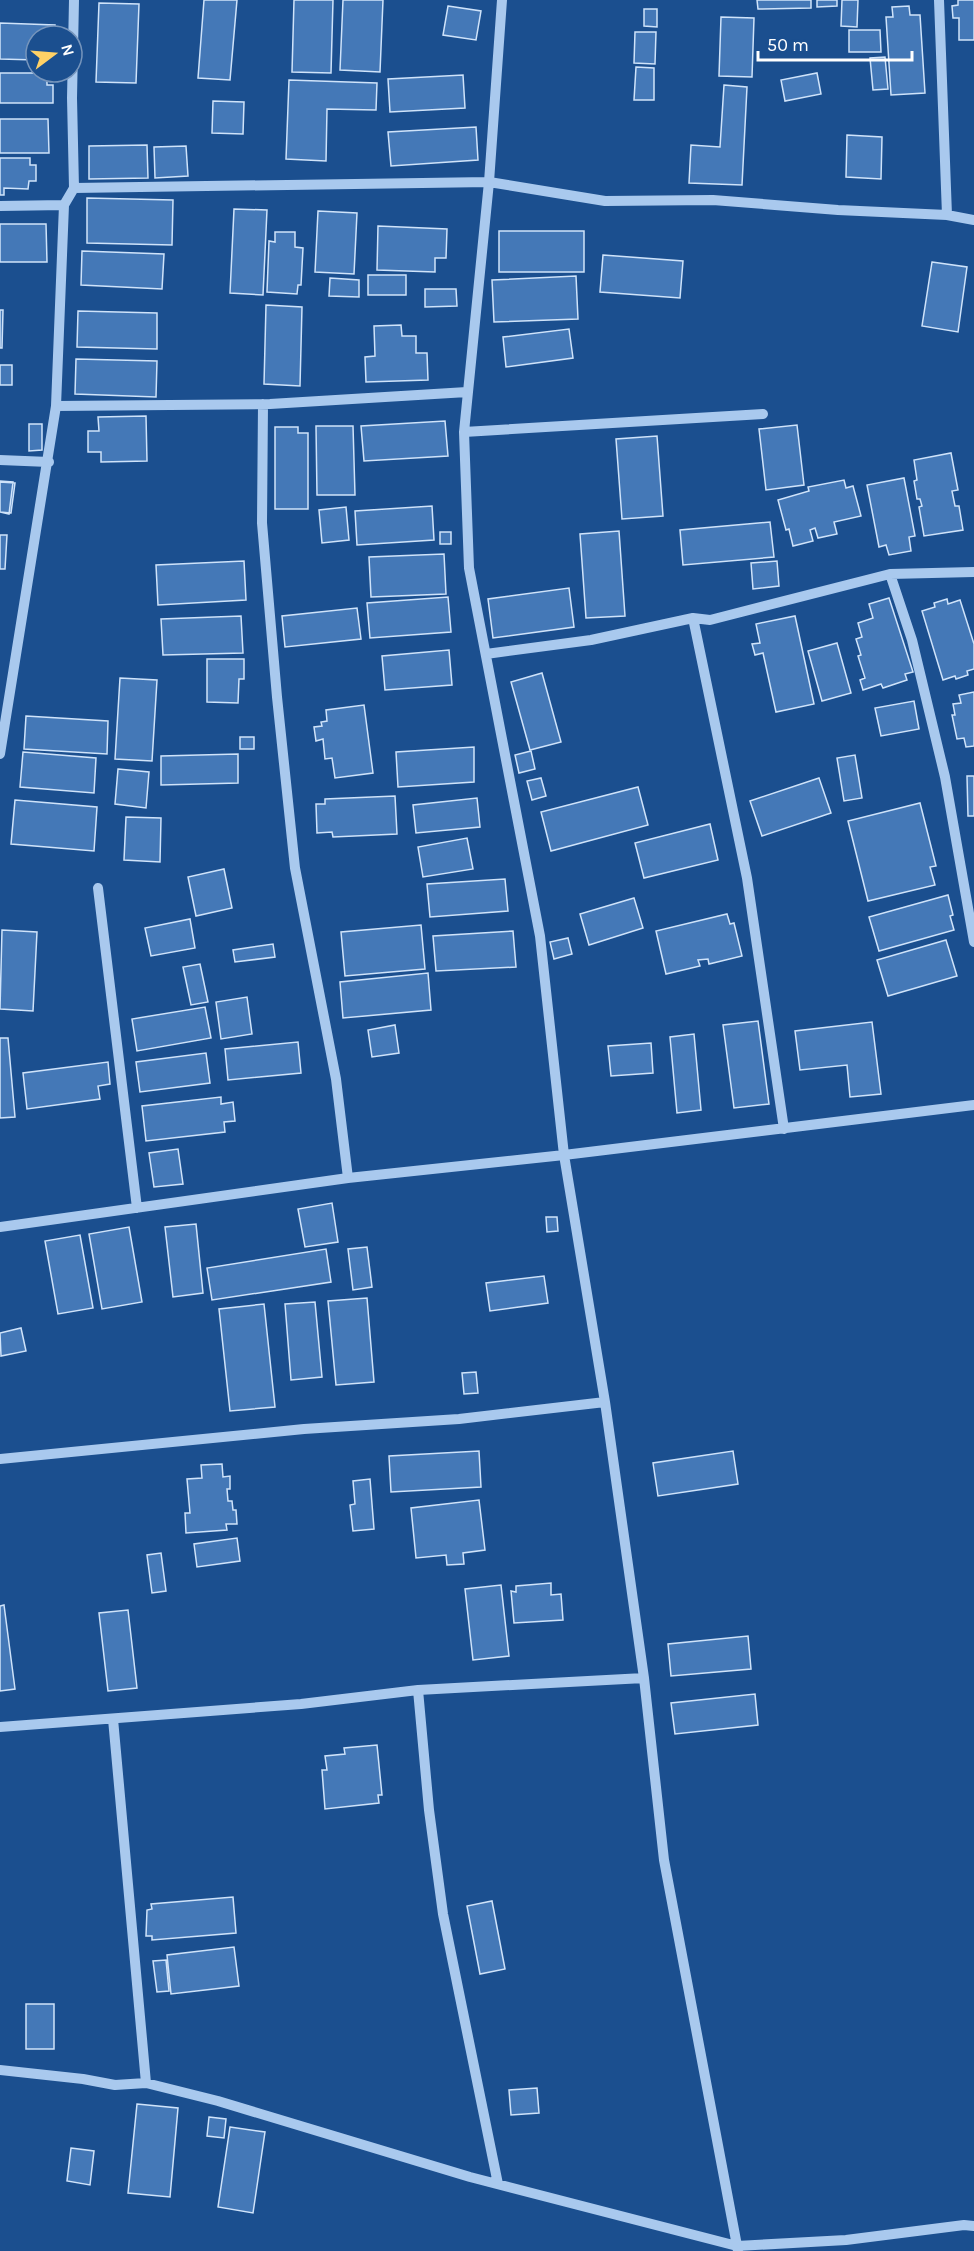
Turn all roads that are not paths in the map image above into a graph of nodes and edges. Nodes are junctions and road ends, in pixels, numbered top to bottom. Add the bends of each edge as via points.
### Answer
1 (74, 0) edge
2 (502, 0) edge
3 (939, 0) edge
4 (489, 182) junction
5 (74, 188) junction
6 (64, 205) junction
7 (0, 206) edge
8 (947, 215) junction
9 (974, 220) edge
10 (467, 392) junction
11 (263, 404) junction
12 (56, 406) junction
13 (764, 414) dead end
14 (464, 432) junction
15 (0, 460) edge
16 (49, 462) junction
17 (974, 572) edge
18 (890, 573) junction
19 (693, 618) junction
20 (486, 654) junction
21 (6, 686) edge
22 (0, 754) edge
23 (98, 888) dead end
24 (974, 942) edge
25 (974, 1105) edge
26 (784, 1129) junction
27 (564, 1155) junction
28 (348, 1178) junction
29 (136, 1208) junction
30 (0, 1227) edge
31 (605, 1402) junction
32 (0, 1459) edge
33 (644, 1678) junction
34 (418, 1690) junction
35 (112, 1719) junction
36 (0, 1727) edge
37 (0, 2070) edge
38 (146, 2083) junction
39 (498, 2184) junction
40 (974, 2226) edge
41 (738, 2249) edge

1 - 5 street
2 - 4 street
3 - 8 street
4 - 5 street
4 - 8 street via 605,201 713,200
4 - 10 street
5 - 6 street
6 - 7 street
6 - 12 street
8 - 9 street
10 - 11 street
10 - 14 street
11 - 12 street
11 - 28 street via 262,523 295,868 336,1078
12 - 16 street
13 - 14 street
14 - 20 street via 469,568
15 - 16 street
16 - 21 street
17 - 18 street
18 - 19 street via 710,620
18 - 24 street via 912,640 945,777
19 - 20 street via 591,640
19 - 26 street via 747,879
20 - 27 street via 540,936
21 - 22 street
23 - 29 street
25 - 26 street
26 - 27 street
27 - 28 street
27 - 31 street
28 - 29 street
29 - 30 street
31 - 32 street via 459,1419 304,1429
31 - 33 street
33 - 34 street
33 - 41 street via 664,1860
34 - 35 street
34 - 39 street via 443,1914
35 - 36 street
35 - 38 street
37 - 38 street via 115,2085
38 - 39 street
39 - 41 street
40 - 41 street

